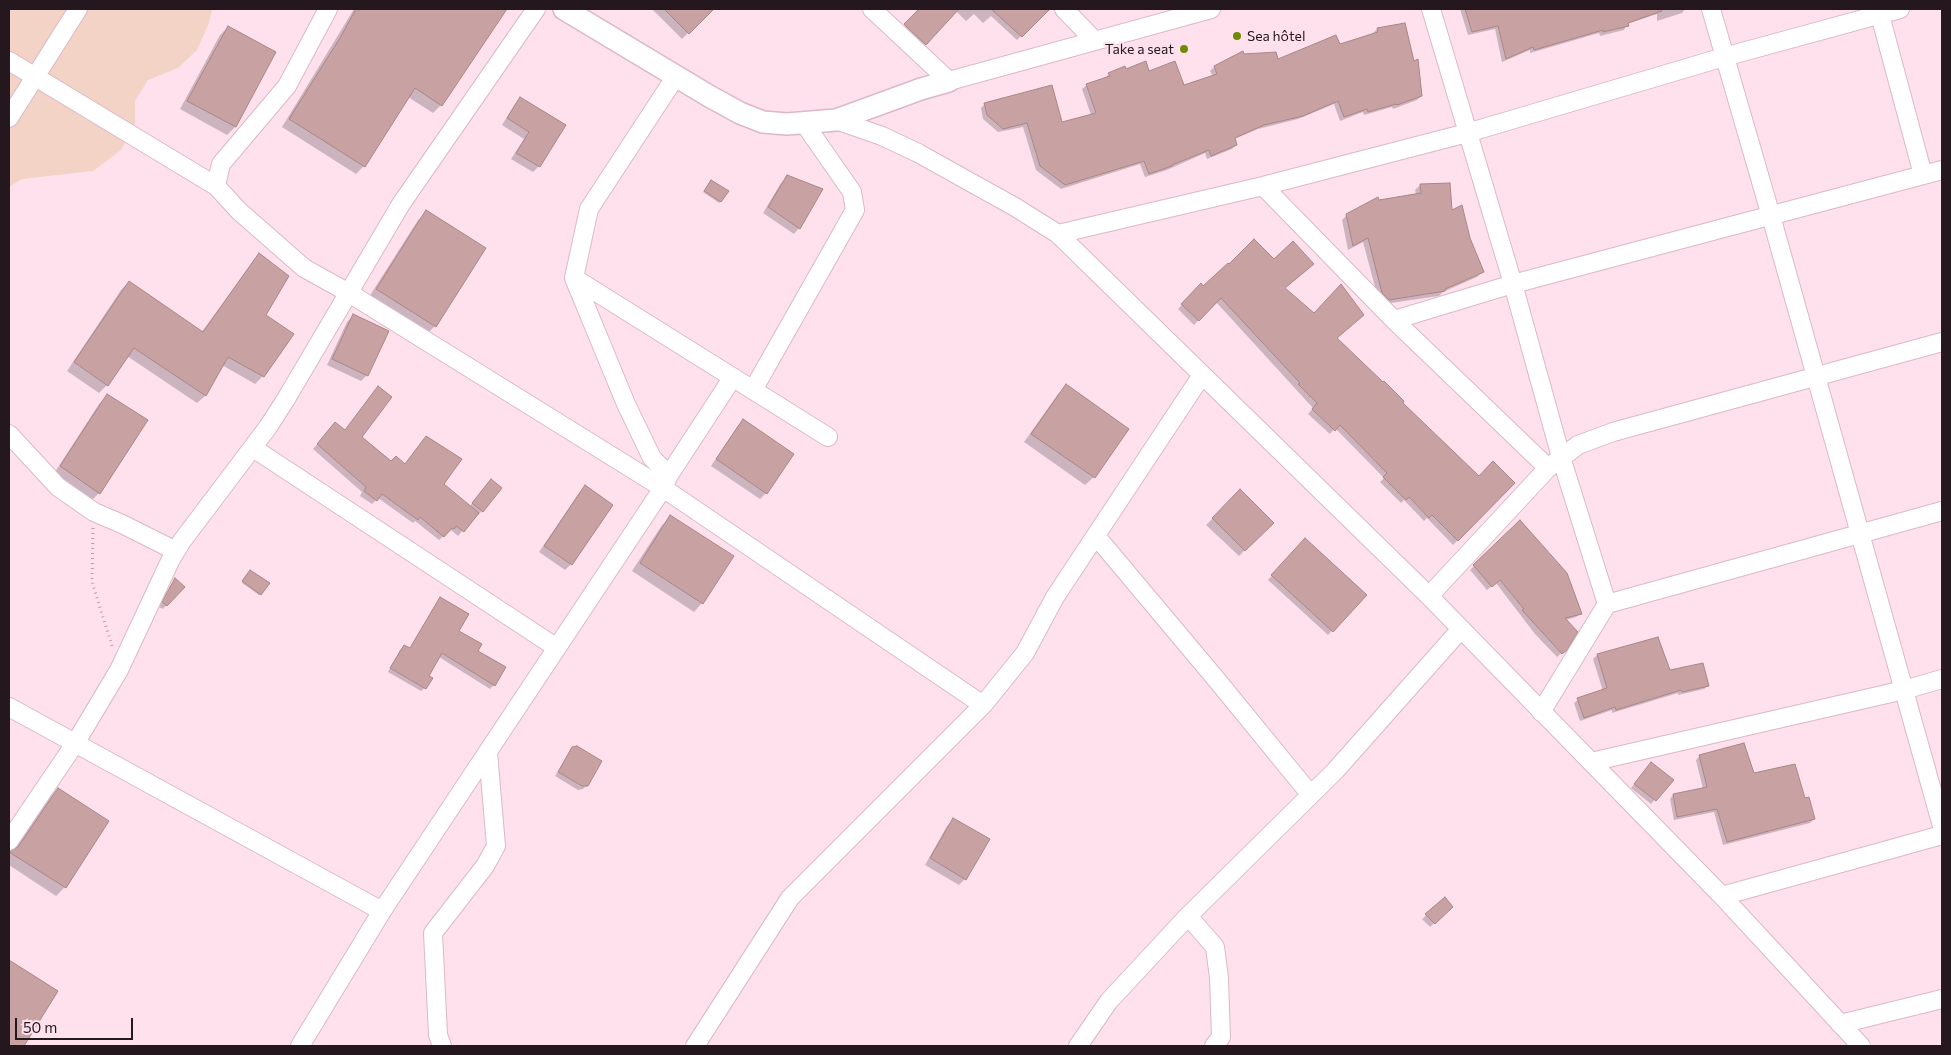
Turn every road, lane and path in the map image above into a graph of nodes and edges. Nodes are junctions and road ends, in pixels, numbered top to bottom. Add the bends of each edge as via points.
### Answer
1 (78, 9) edge
2 (328, 9) edge
3 (536, 9) edge
4 (566, 9) edge
5 (872, 9) edge
6 (1064, 9) edge
7 (1211, 9) edge
8 (1432, 9) edge
9 (1711, 9) edge
10 (1900, 9) edge
11 (1880, 15) junction
12 (1095, 41) junction
13 (1724, 56) junction
14 (9, 60) edge
15 (35, 76) junction
16 (676, 76) junction
17 (949, 81) junction
18 (9, 118) edge
19 (836, 120) junction
20 (804, 123) junction
21 (1467, 133) junction
22 (1942, 170) edge
23 (1923, 175) junction
24 (216, 186) junction
25 (1263, 186) junction
26 (1771, 216) junction
27 (1058, 234) junction
28 (574, 278) junction
29 (1513, 284) junction
30 (349, 293) junction
31 (1394, 320) junction
32 (1942, 342) edge
33 (1202, 375) junction
34 (733, 377) junction
35 (1817, 377) junction
36 (753, 390) junction
37 (9, 434) edge
38 (828, 437) dead end
39 (253, 448) junction
40 (1554, 462) junction
41 (666, 482) junction
42 (1942, 510) edge
43 (94, 512) junction
44 (1861, 535) junction
45 (1096, 536) junction
46 (176, 551) junction
47 (1429, 596) junction
48 (1607, 604) junction
49 (1461, 629) junction
50 (557, 648) junction
51 (120, 670) junction
52 (1942, 679) edge
53 (1904, 690) junction
54 (983, 705) junction
55 (9, 707) edge
56 (1541, 712) junction
57 (76, 742) junction
58 (488, 752) junction
59 (1591, 762) junction
60 (1310, 794) junction
61 (1942, 826) edge
62 (1942, 835) edge
63 (9, 841) edge
64 (1722, 896) junction
65 (382, 911) junction
66 (1188, 916) junction
67 (1942, 999) edge
68 (1840, 1024) junction
69 (300, 1046) edge
70 (442, 1046) edge
71 (695, 1046) edge
72 (1078, 1046) edge
73 (1214, 1046) edge
74 (1844, 1046) edge
75 (1861, 1046) edge

1 - 15 street
2 - 24 street via 287,86 221,164
3 - 30 street via 400,204
4 - 16 street
5 - 17 street
6 - 12 street
7 - 12 street
8 - 21 street
9 - 13 street
10 - 11 street
11 - 13 street
11 - 23 street
12 - 17 street
13 - 21 street
13 - 26 street
14 - 15 street
15 - 18 street
15 - 24 street
16 - 20 street via 764,122
16 - 28 street via 589,209
17 - 19 street
19 - 20 street
19 - 27 street via 918,153
20 - 36 street via 852,192 855,210
21 - 25 street
21 - 29 street
22 - 23 street
23 - 26 street
24 - 30 street via 239,211 304,268
25 - 27 street
25 - 31 street
26 - 29 street
26 - 35 street
27 - 33 street
28 - 34 street
28 - 41 street via 626,404
29 - 31 street
29 - 40 street
30 - 39 street
30 - 41 street
31 - 40 street
32 - 35 street
33 - 45 street
33 - 47 street
34 - 36 street
34 - 41 street
35 - 40 street via 1597,436
35 - 44 street
36 - 38 street
37 - 43 street via 58,487
39 - 46 street
39 - 50 street
40 - 47 street
40 - 48 street
41 - 50 street
41 - 54 street
42 - 44 street
43 - 46 street
43 - 51 path via 92,582
44 - 48 street
44 - 53 street
45 - 54 street via 1055,597 1024,653
45 - 60 street
46 - 51 street
47 - 49 street
48 - 56 street
49 - 56 street
49 - 60 street via 1335,771
50 - 58 street
51 - 57 street
52 - 53 street
53 - 59 street
53 - 61 street
54 - 71 street via 790,898
55 - 57 street
56 - 59 street
57 - 63 street
57 - 65 street
58 - 65 street
58 - 70 street via 496,846 433,933 438,1035
59 - 64 street
60 - 66 street
62 - 64 street
64 - 68 street
65 - 69 street
66 - 72 street via 1109,1001
66 - 73 street via 1215,947 1221,1037
67 - 68 street
68 - 74 street
68 - 75 street

